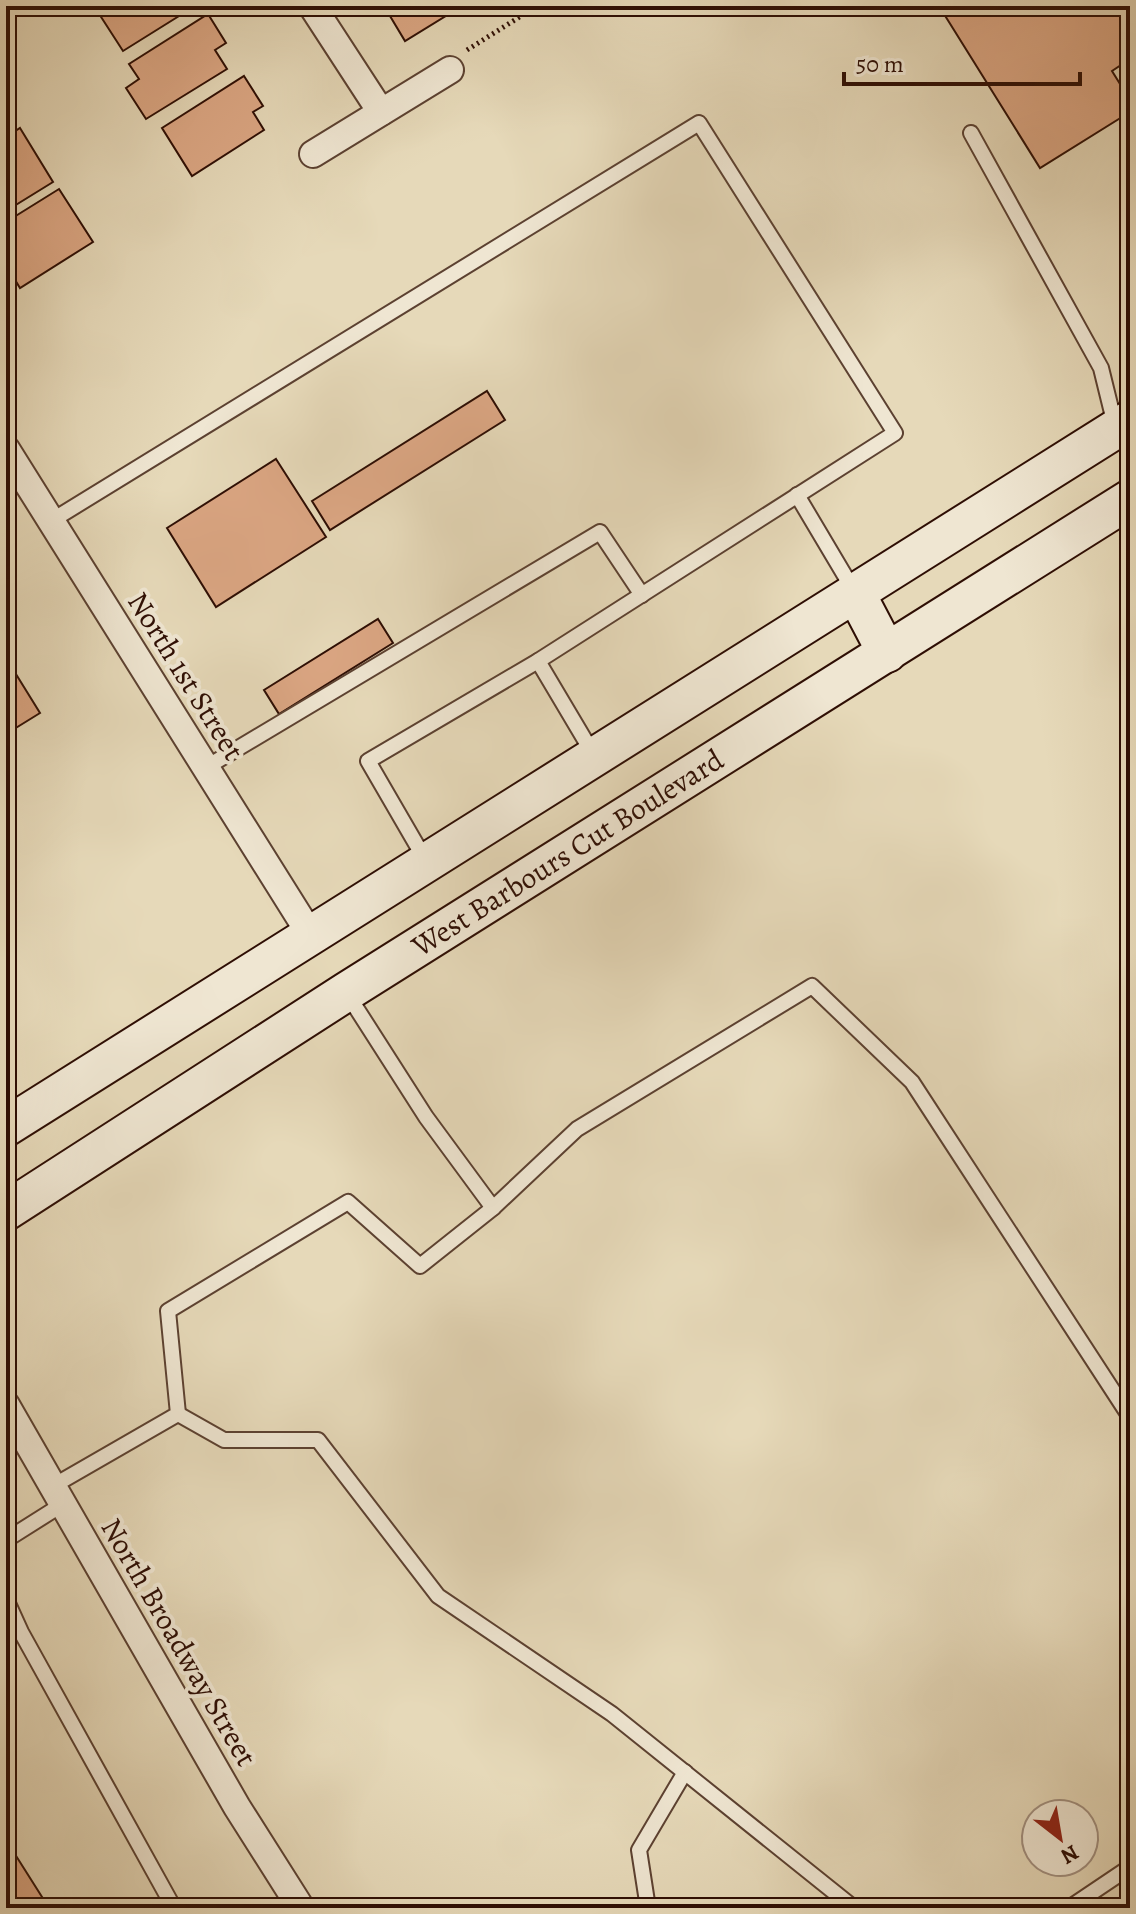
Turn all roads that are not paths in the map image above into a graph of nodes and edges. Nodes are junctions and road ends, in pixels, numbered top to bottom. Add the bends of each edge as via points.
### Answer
1 (312, 6) edge
2 (450, 70) road end
3 (381, 112) junction
4 (971, 133) dead end
5 (313, 154) dead end
6 (1125, 434) edge
7 (6, 449) edge
8 (797, 495) junction
9 (1130, 499) edge
10 (51, 521) junction
11 (855, 592) junction
12 (642, 595) junction
13 (887, 653) junction
14 (538, 661) junction
15 (595, 757) junction
16 (205, 768) junction
17 (427, 863) junction
18 (312, 937) junction
19 (346, 992) junction
20 (6, 1127) edge
21 (493, 1208) junction
22 (6, 1211) edge
23 (6, 1405) edge
24 (178, 1414) junction
25 (1130, 1417) edge
26 (58, 1495) junction
27 (6, 1540) edge
28 (6, 1599) edge
29 (685, 1772) junction
30 (1130, 1867) edge
31 (174, 1908) edge
32 (301, 1908) edge
33 (648, 1908) edge
34 (854, 1908) edge
35 (1069, 1908) edge

1 - 3 street
2 - 3 street
3 - 5 street
4 - 6 lane via 1101,368
6 - 11 street
7 - 10 street, North 1st Street
8 - 10 lane via 895,433 699,123
8 - 11 lane
8 - 12 lane
9 - 13 street, West Barbours Cut Boulevard
10 - 16 street, North 1st Street
11 - 13 street
11 - 15 street
12 - 14 lane
12 - 16 lane via 600,532
13 - 19 street, West Barbours Cut Boulevard
14 - 15 lane
14 - 17 lane via 368,761
15 - 17 street
16 - 18 street, North 1st Street
17 - 18 street
18 - 20 street
19 - 21 lane via 426,1117
19 - 22 street, West Barbours Cut Boulevard
21 - 24 lane via 420,1266 348,1202 168,1311
21 - 25 lane via 577,1129 812,986 912,1082
23 - 26 street, North Broadway Street
24 - 26 lane
24 - 29 lane via 224,1440 318,1440 438,1596 612,1714
26 - 27 lane
26 - 32 street, North Broadway Street
28 - 31 lane
29 - 33 lane via 639,1850
29 - 34 lane
30 - 35 lane

